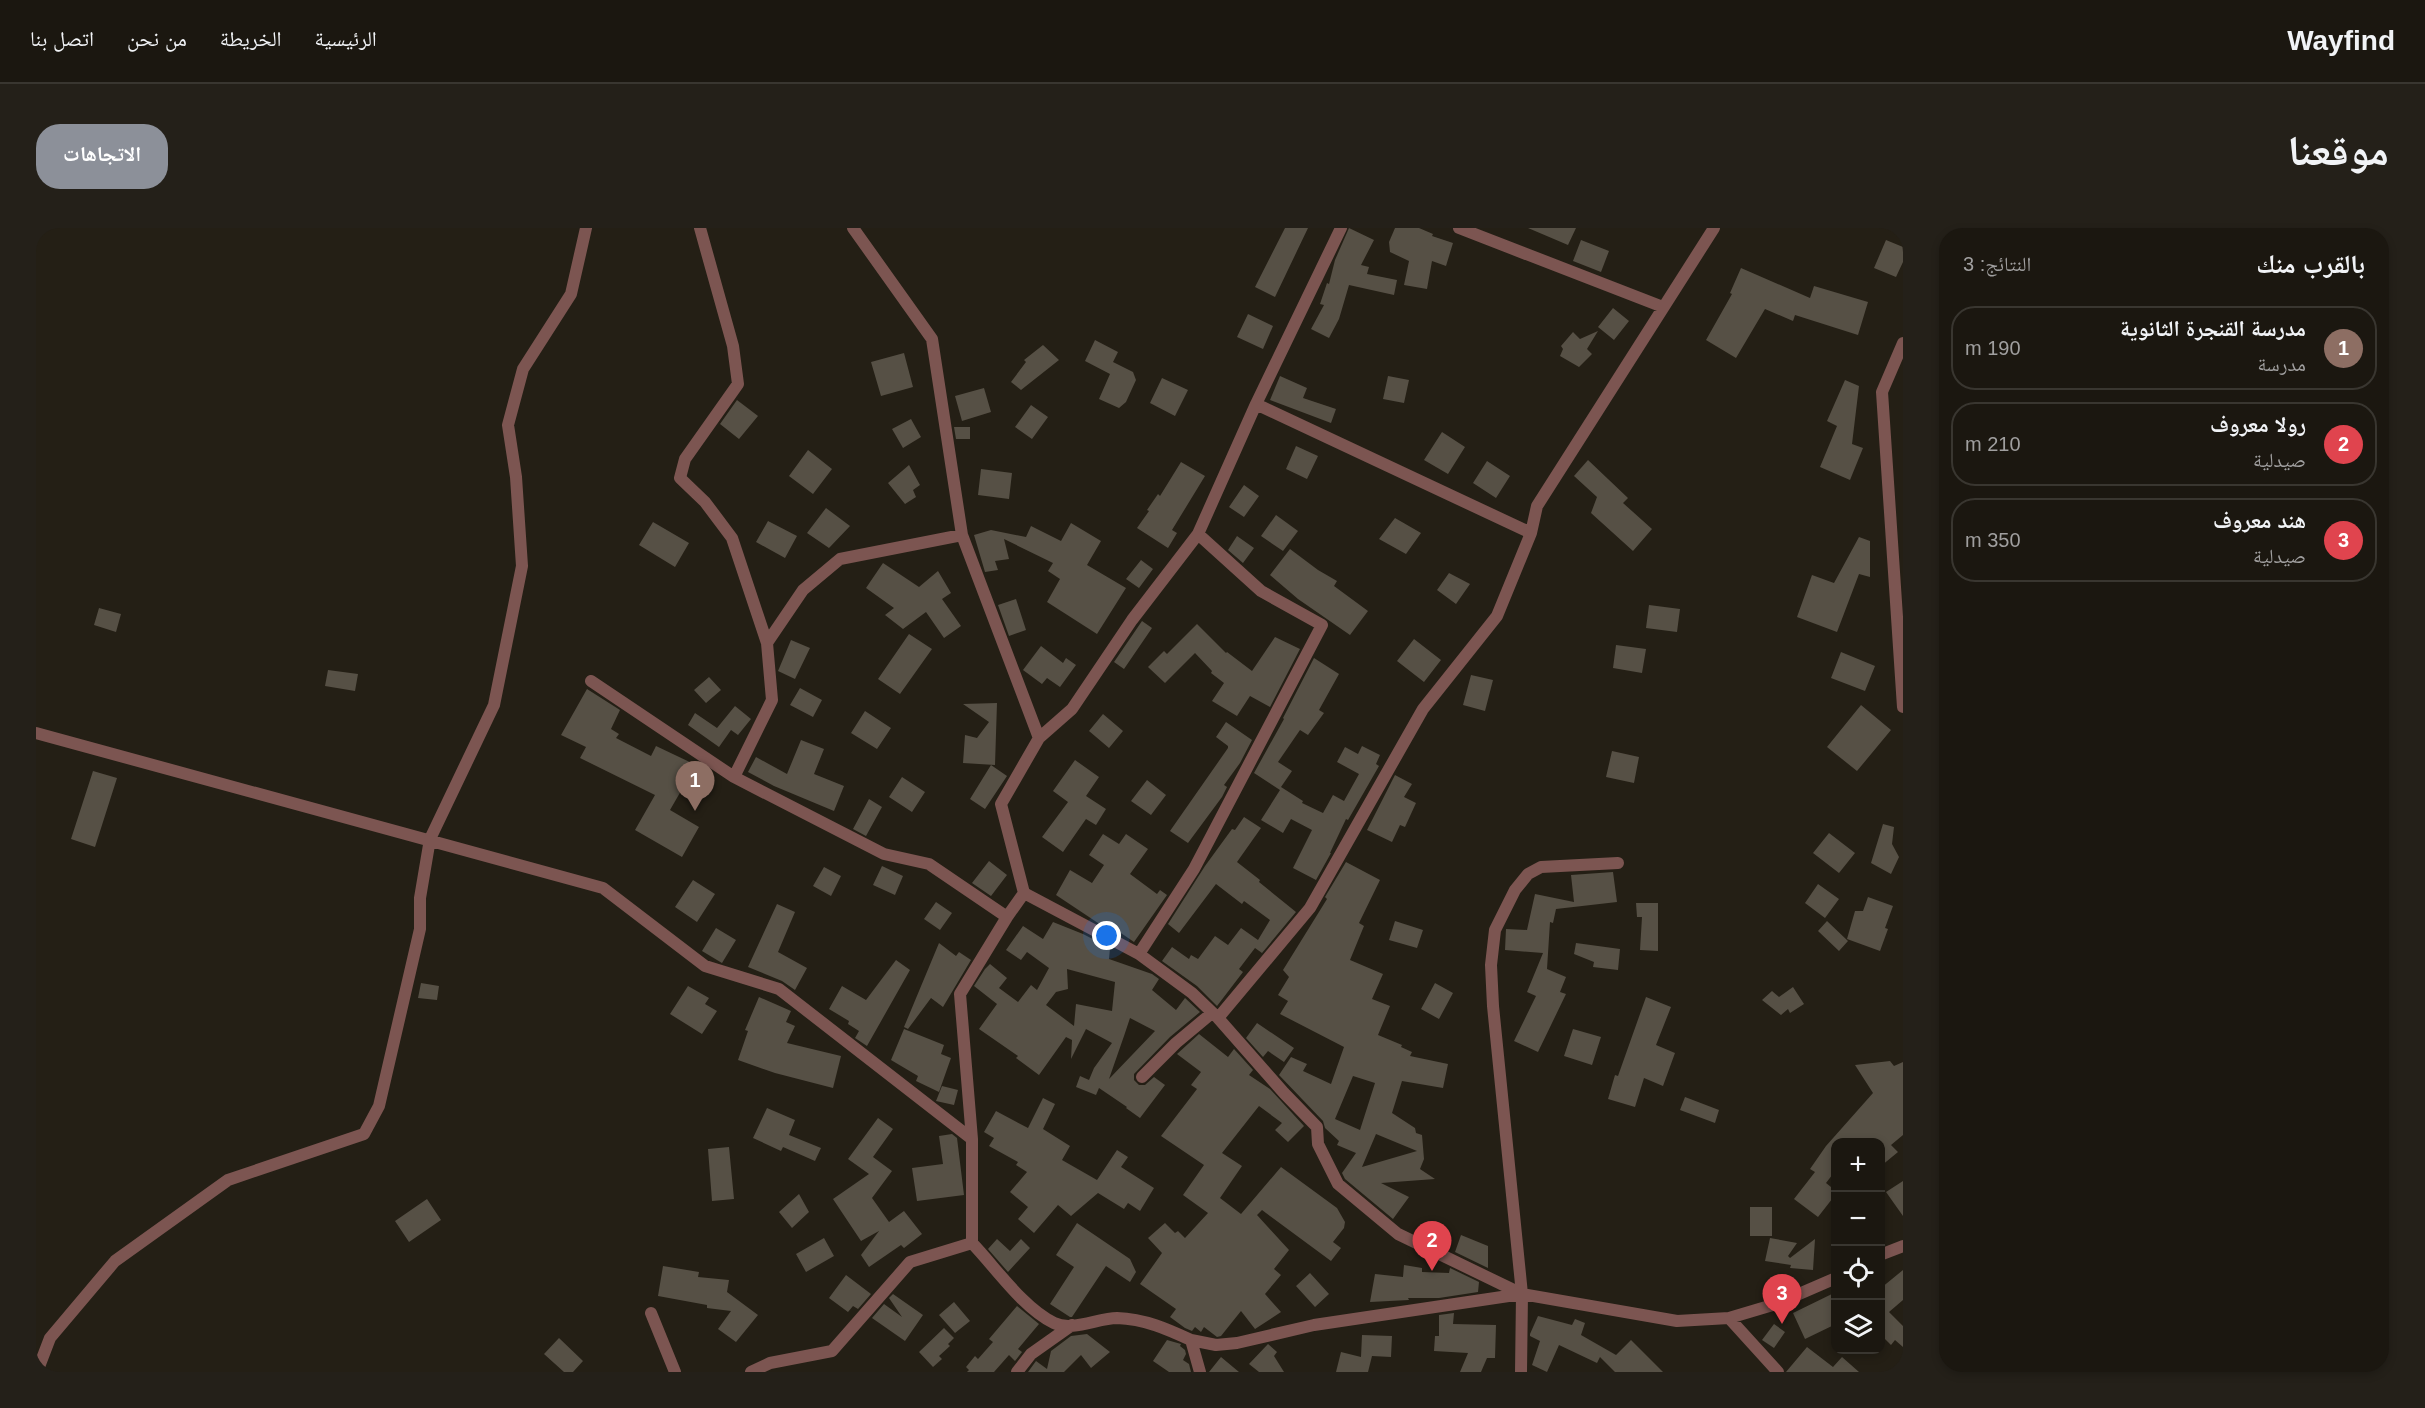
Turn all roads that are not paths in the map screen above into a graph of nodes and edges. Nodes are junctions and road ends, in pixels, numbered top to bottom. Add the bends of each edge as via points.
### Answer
1 (586, 228) edge
2 (700, 228) edge
3 (853, 228) edge
4 (1341, 228) edge
5 (1459, 228) edge
6 (1714, 228) edge
7 (1663, 307) junction
8 (1903, 343) edge
9 (1256, 404) junction
10 (1531, 533) junction
11 (962, 534) junction
12 (1198, 534) junction
13 (767, 643) junction
14 (591, 681) dead end
15 (1903, 707) edge
16 (36, 733) edge
17 (1039, 738) junction
18 (734, 777) junction
19 (430, 839) junction
20 (1618, 863) dead end
21 (1024, 892) junction
22 (1007, 917) junction
23 (1139, 954) junction
24 (1215, 1016) junction
25 (1142, 1077) dead end
26 (972, 1139) junction
27 (972, 1243) junction
28 (1903, 1246) edge
29 (1885, 1253) edge
30 (1831, 1280) edge
31 (1522, 1294) junction
32 (651, 1313) dead end
33 (1729, 1318) junction
34 (1072, 1325) junction
35 (1191, 1340) junction
36 (38, 1372) edge
37 (675, 1372) edge
38 (751, 1372) edge
39 (1017, 1372) edge
40 (1200, 1372) edge
41 (1521, 1372) edge
42 (1778, 1372) edge

1 - 19 street via 571,294 523,369 508,425 522,566 494,705
2 - 13 street via 733,346 738,384 685,459 680,478 705,502 732,538
3 - 11 street via 932,339
4 - 9 street
5 - 7 street
6 - 7 street
7 - 10 street via 1537,506
8 - 15 street via 1882,392
9 - 10 street
9 - 12 street
10 - 24 street via 1497,616 1423,709 1310,908
11 - 13 street via 840,559 803,590
11 - 17 street
12 - 17 street via 1132,620 1072,710
12 - 23 street via 1261,591 1322,625 1194,869
13 - 18 street via 772,700
14 - 18 street
16 - 19 street
17 - 21 street via 1001,804
18 - 22 street via 884,854 929,864
19 - 26 street via 603,888 705,966 779,989
19 - 36 street via 420,898 420,929 380,1106 364,1134 228,1179 115,1262 50,1338
20 - 31 street via 1541,867 1528,874 1515,890 1495,930 1492,1006
21 - 22 street
21 - 23 street
22 - 26 street via 960,994
23 - 24 street via 1192,993
24 - 25 street via 1176,1043
24 - 31 street via 1317,1127 1318,1144 1338,1184 1398,1234
26 - 27 street
27 - 34 street via 1026,1302 1055,1324
27 - 38 street via 910,1262 832,1351 770,1363
28 - 29 street
30 - 33 street via 1776,1304
31 - 33 street via 1677,1321
31 - 35 street via 1314,1325 1237,1343 1216,1345
31 - 41 street
32 - 37 street
33 - 42 street
34 - 35 street via 1116,1318 1150,1322
34 - 39 street via 1031,1354
35 - 40 street

